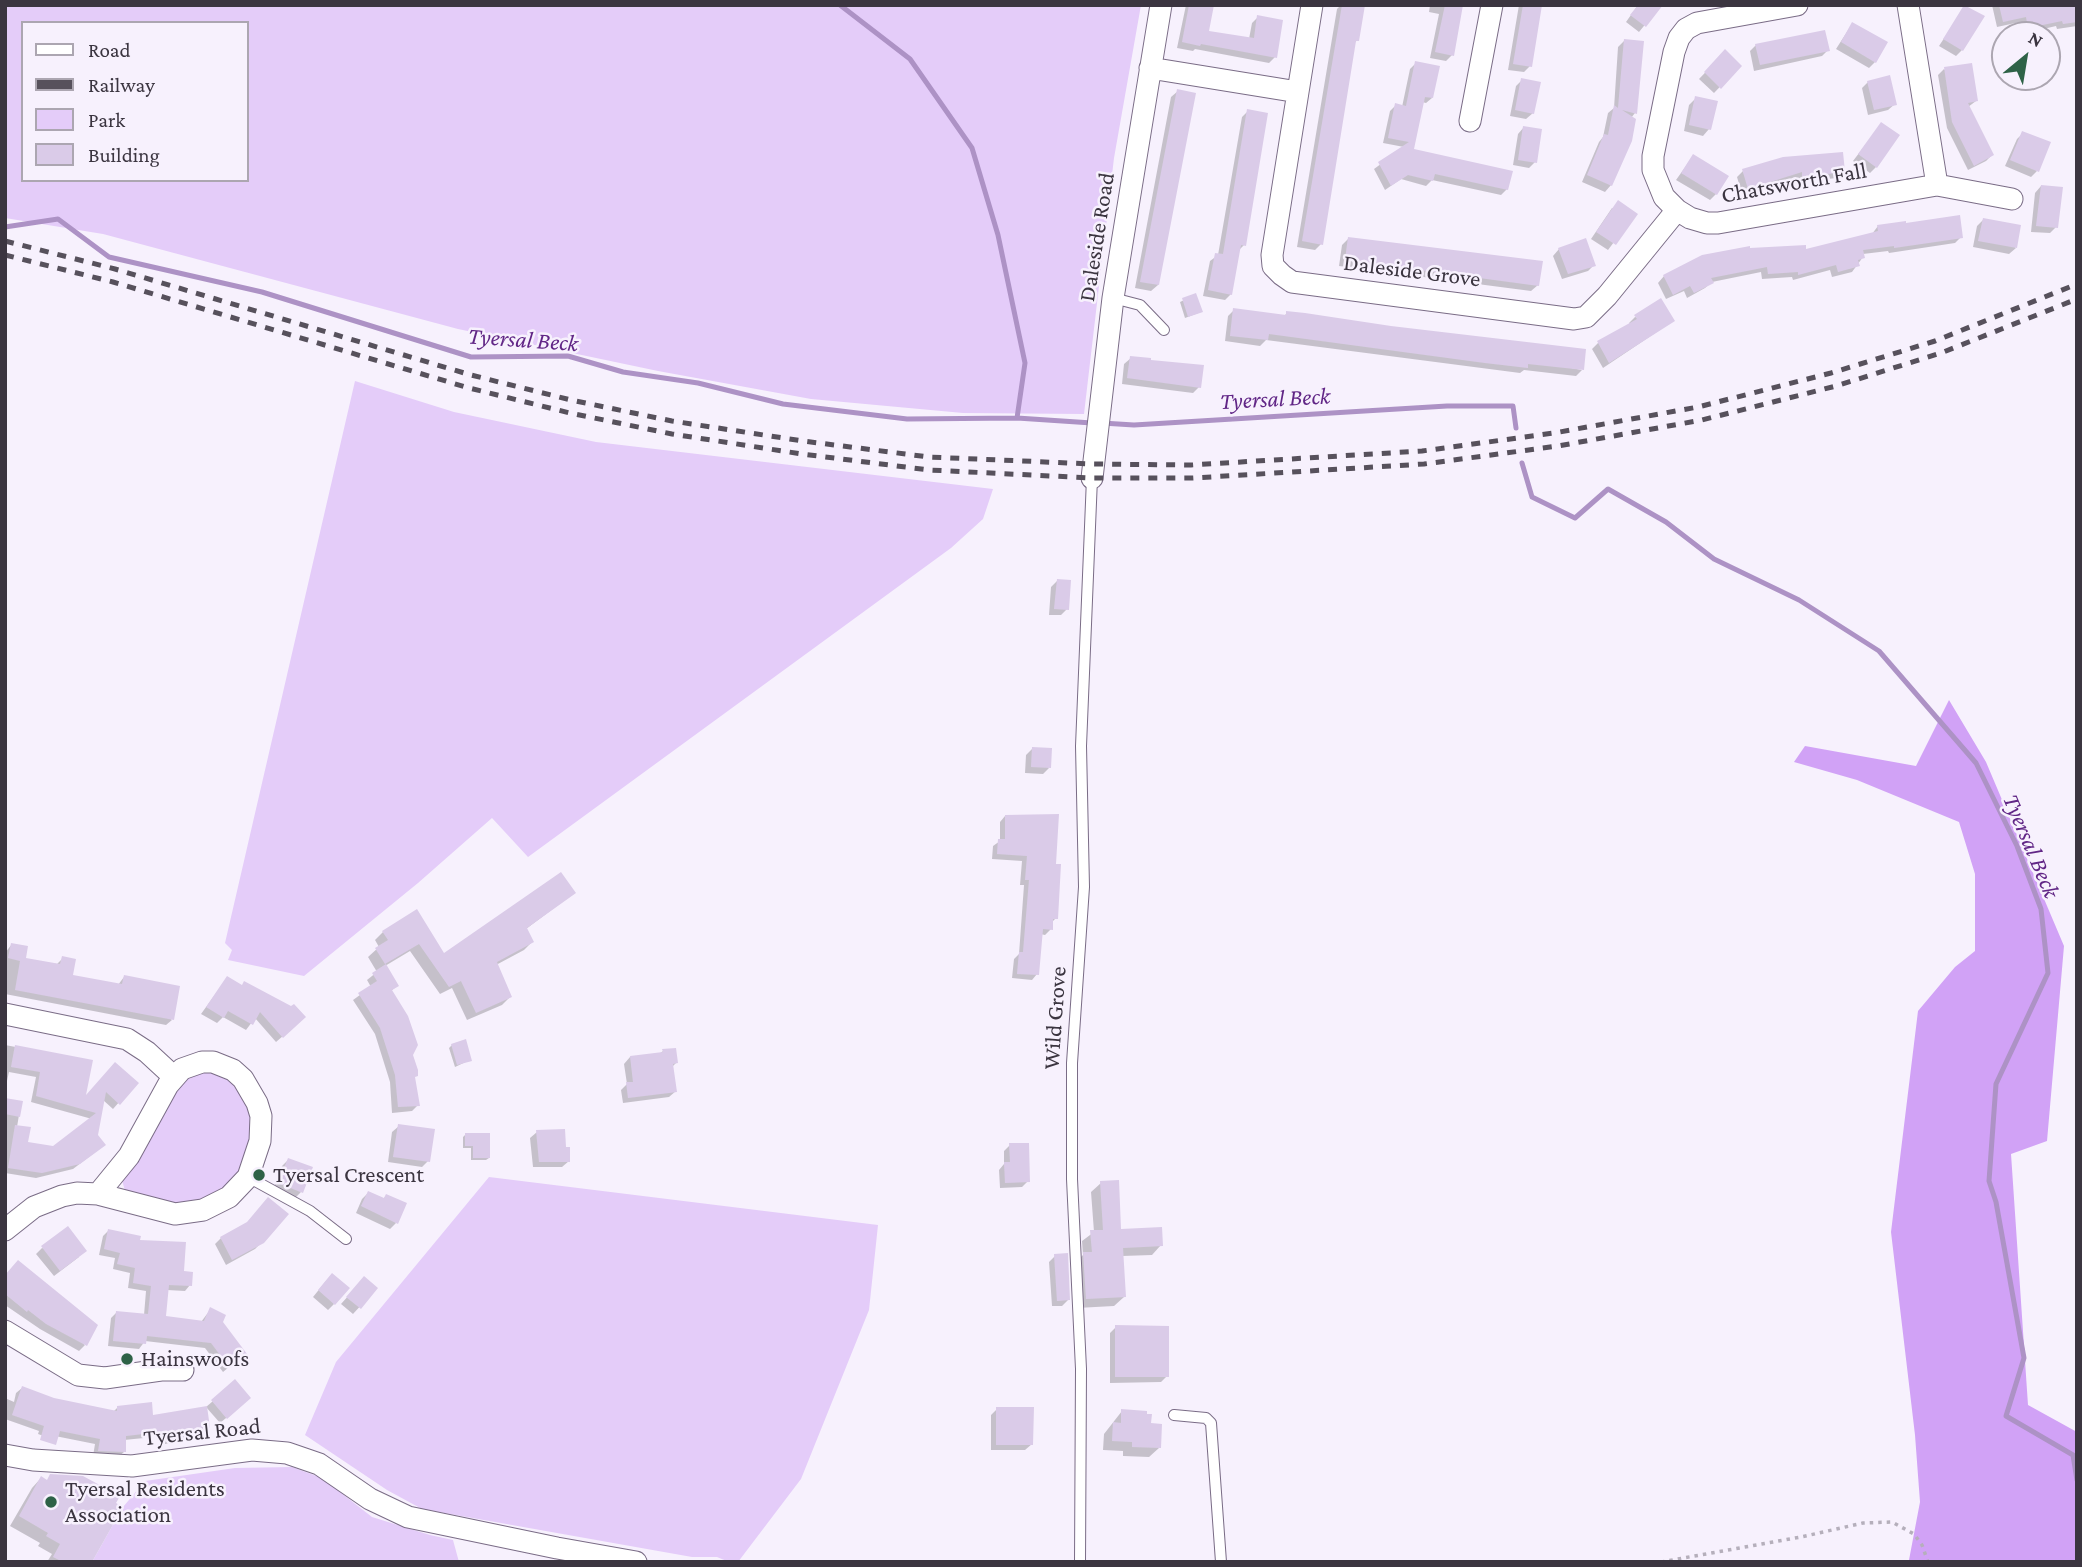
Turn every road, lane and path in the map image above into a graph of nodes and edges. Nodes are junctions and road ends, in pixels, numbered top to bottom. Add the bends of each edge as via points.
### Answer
1 (1161, 5) edge
2 (1312, 5) edge
3 (1492, 5) edge
4 (1797, 5) edge
5 (1908, 5) edge
6 (1150, 68) junction
7 (1298, 92) junction
8 (1470, 121) dead end
9 (1937, 186) junction
10 (2012, 198) dead end
11 (1677, 210) junction
12 (1113, 298) junction
13 (1164, 330) dead end
14 (1092, 478) joint
15 (5, 1014) edge
16 (173, 1076) junction
17 (248, 1177) junction
18 (99, 1194) junction
19 (7, 1223) edge
20 (346, 1239) dead end
21 (5, 1331) edge
22 (183, 1370) dead end
23 (1174, 1415) dead end
24 (5, 1455) edge
25 (636, 1562) edge
26 (1080, 1562) edge
27 (1221, 1562) edge
28 (1661, 1562) edge
29 (1928, 1562) edge

1 - 6 street, Daleside Road
2 - 7 street, Daleside Grove
3 - 8 street
4 - 11 street via 1697,23 1679,38 1653,156 1657,183
5 - 9 street
6 - 7 street
6 - 12 street, Daleside Road
7 - 11 street, Daleside Grove via 1272,255 1273,266 1292,282 1586,317
9 - 10 street, Chatsworth Fall
9 - 11 street, Chatsworth Fall via 1718,223 1690,218
12 - 13 lane via 1140,305
12 - 14 street, Daleside Road
14 - 26 lane, Wild Grove via 1081,746 1084,887 1072,1063 1081,1369
15 - 16 street via 127,1039
16 - 17 street via 191,1064 213,1062 243,1079 257,1103 261,1129 258,1154
16 - 18 street via 129,1156
17 - 18 street via 216,1205 189,1213 161,1212
17 - 20 lane via 310,1211
18 - 19 street via 77,1193 45,1201
21 - 22 street via 78,1375 105,1378
23 - 27 lane via 1206,1418 1211,1423
24 - 25 street, Tyersal Road via 119,1466 252,1450 287,1453 319,1464 370,1499 408,1517
28 - 29 path via 1863,1523 1892,1522 1914,1534

